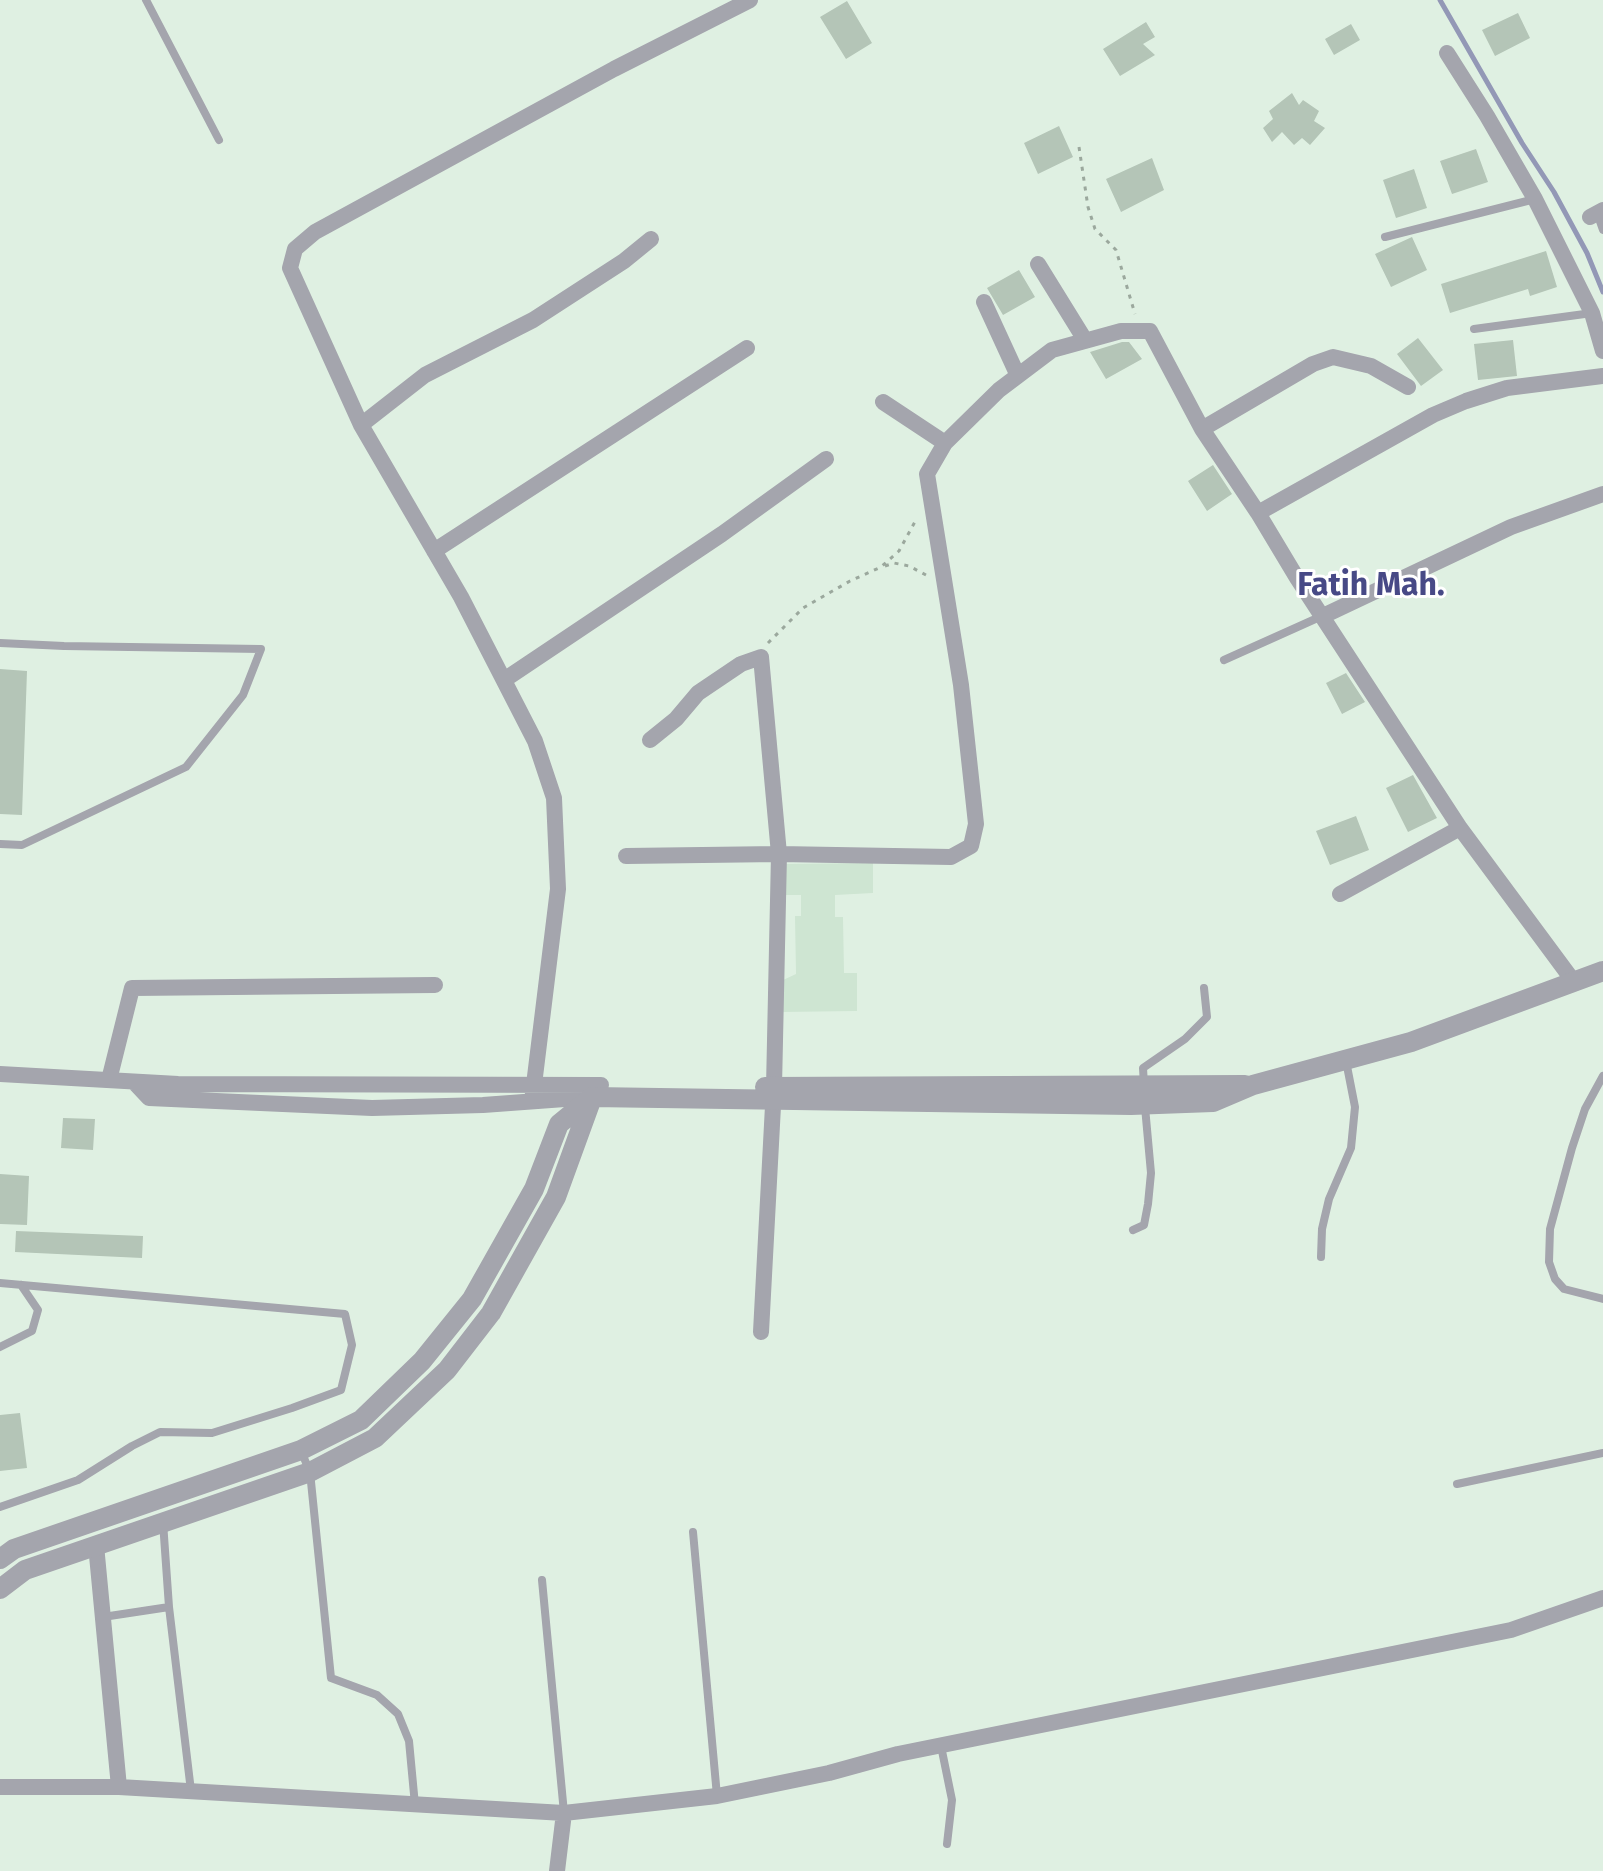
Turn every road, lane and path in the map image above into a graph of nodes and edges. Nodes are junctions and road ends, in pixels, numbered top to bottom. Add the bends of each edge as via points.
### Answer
1 (146, 0) edge
2 (750, 0) edge
3 (1447, 53) dead end
4 (219, 140) dead end
5 (1079, 147) dead end
6 (1535, 199) junction
7 (1385, 237) dead end
8 (651, 239) dead end
9 (1038, 264) dead end
10 (984, 302) dead end
11 (1592, 313) junction
12 (1474, 329) dead end
13 (1140, 331) junction
14 (1085, 340) junction
15 (747, 348) dead end
16 (1603, 351) edge
17 (1018, 376) junction
18 (1603, 376) edge
19 (1408, 387) dead end
20 (883, 402) dead end
21 (361, 425) junction
22 (1202, 429) junction
23 (945, 443) junction
24 (826, 459) dead end
25 (1603, 494) edge
26 (930, 496) junction
27 (1258, 513) junction
28 (434, 551) junction
29 (881, 567) junction
30 (947, 598) junction
31 (1323, 616) junction
32 (0, 643) edge
33 (761, 657) junction
34 (1224, 660) dead end
35 (504, 680) junction
36 (650, 740) dead end
37 (1460, 828) junction
38 (0, 844) edge
39 (779, 854) junction
40 (626, 856) dead end
41 (1340, 894) dead end
42 (1603, 971) edge
43 (1574, 982) junction
44 (435, 985) dead end
45 (1204, 988) dead end
46 (1346, 1061) junction
47 (0, 1074) edge
48 (1603, 1076) edge
49 (109, 1080) junction
50 (596, 1091) junction
51 (533, 1093) junction
52 (774, 1093) junction
53 (1144, 1094) junction
54 (1133, 1230) dead end
55 (1321, 1257) dead end
56 (0, 1283) edge
57 (21, 1285) junction
58 (1603, 1299) edge
59 (761, 1332) dead end
60 (0, 1347) edge
61 (301, 1450) junction
62 (1603, 1453) edge
63 (310, 1472) junction
64 (1457, 1484) dead end
65 (0, 1507) edge
66 (163, 1521) junction
67 (693, 1532) dead end
68 (96, 1545) junction
69 (0, 1559) edge
70 (542, 1580) dead end
71 (0, 1589) edge
72 (1603, 1598) edge
73 (169, 1607) junction
74 (103, 1617) junction
75 (941, 1746) junction
76 (0, 1787) edge
77 (119, 1787) junction
78 (191, 1791) junction
79 (717, 1796) junction
80 (415, 1805) junction
81 (564, 1813) junction
82 (947, 1844) dead end
83 (557, 1871) edge

1 - 4 lane
2 - 21 street via 315,232 295,249 290,268
3 - 6 street
5 - 13 path via 1095,229 1116,250
6 - 7 lane
6 - 11 street
8 - 21 street via 533,320 425,375
9 - 14 street
10 - 17 street
11 - 12 lane
11 - 16 street
13 - 14 street
13 - 22 street via 1150,331
14 - 17 street via 1052,350
15 - 28 street
17 - 23 street
18 - 27 street via 1507,388 1466,401
19 - 22 street via 1371,366 1333,357
20 - 23 street
21 - 28 street
22 - 27 street
23 - 26 street via 927,474
24 - 35 street
25 - 31 street via 1511,527
26 - 29 path via 899,551
26 - 30 street
27 - 31 street
28 - 35 street
29 - 30 path via 894,563 925,573
29 - 33 path via 803,608 771,638
30 - 39 street via 976,824 971,846 951,857
31 - 34 lane
31 - 37 street
32 - 38 lane via 261,649 243,695 186,767 22,845
33 - 36 street via 698,693
33 - 39 street
35 - 51 street via 535,741 554,798 558,889
37 - 41 street
37 - 43 street
39 - 40 street
39 - 52 street
42 - 43 street
43 - 46 street
44 - 49 street via 132,988
45 - 53 lane via 1207,1017 1143,1068
46 - 53 street via 1253,1085 1213,1102
46 - 55 lane via 1355,1107 1351,1148 1329,1199
47 - 49 street
48 - 58 lane via 1572,1148 1550,1229 1549,1262 1564,1289
49 - 51 street via 134,1082 149,1098 372,1108 483,1105
50 - 51 street
50 - 52 street
50 - 61 street via 559,1124 534,1189 472,1299 422,1361 361,1420
50 - 63 street via 556,1197 491,1313 447,1370 375,1438
52 - 53 street
52 - 59 street
53 - 54 lane via 1151,1173 1144,1225
56 - 57 lane
57 - 60 lane via 38,1310 32,1331
57 - 65 lane via 345,1314 352,1345 341,1390 212,1433 160,1432 78,1480
61 - 63 lane
61 - 69 street via 14,1549
62 - 64 lane
63 - 66 street
63 - 80 lane via 331,1678 377,1695 398,1714 409,1741
66 - 68 street
66 - 73 lane
67 - 79 lane
68 - 71 street via 25,1570
68 - 74 street
70 - 81 lane
72 - 75 street via 1511,1630
73 - 74 lane
73 - 78 lane
74 - 77 street
75 - 79 street
75 - 82 lane via 952,1800
76 - 77 street
77 - 78 street
78 - 80 street
79 - 81 street
80 - 81 street
81 - 83 street

